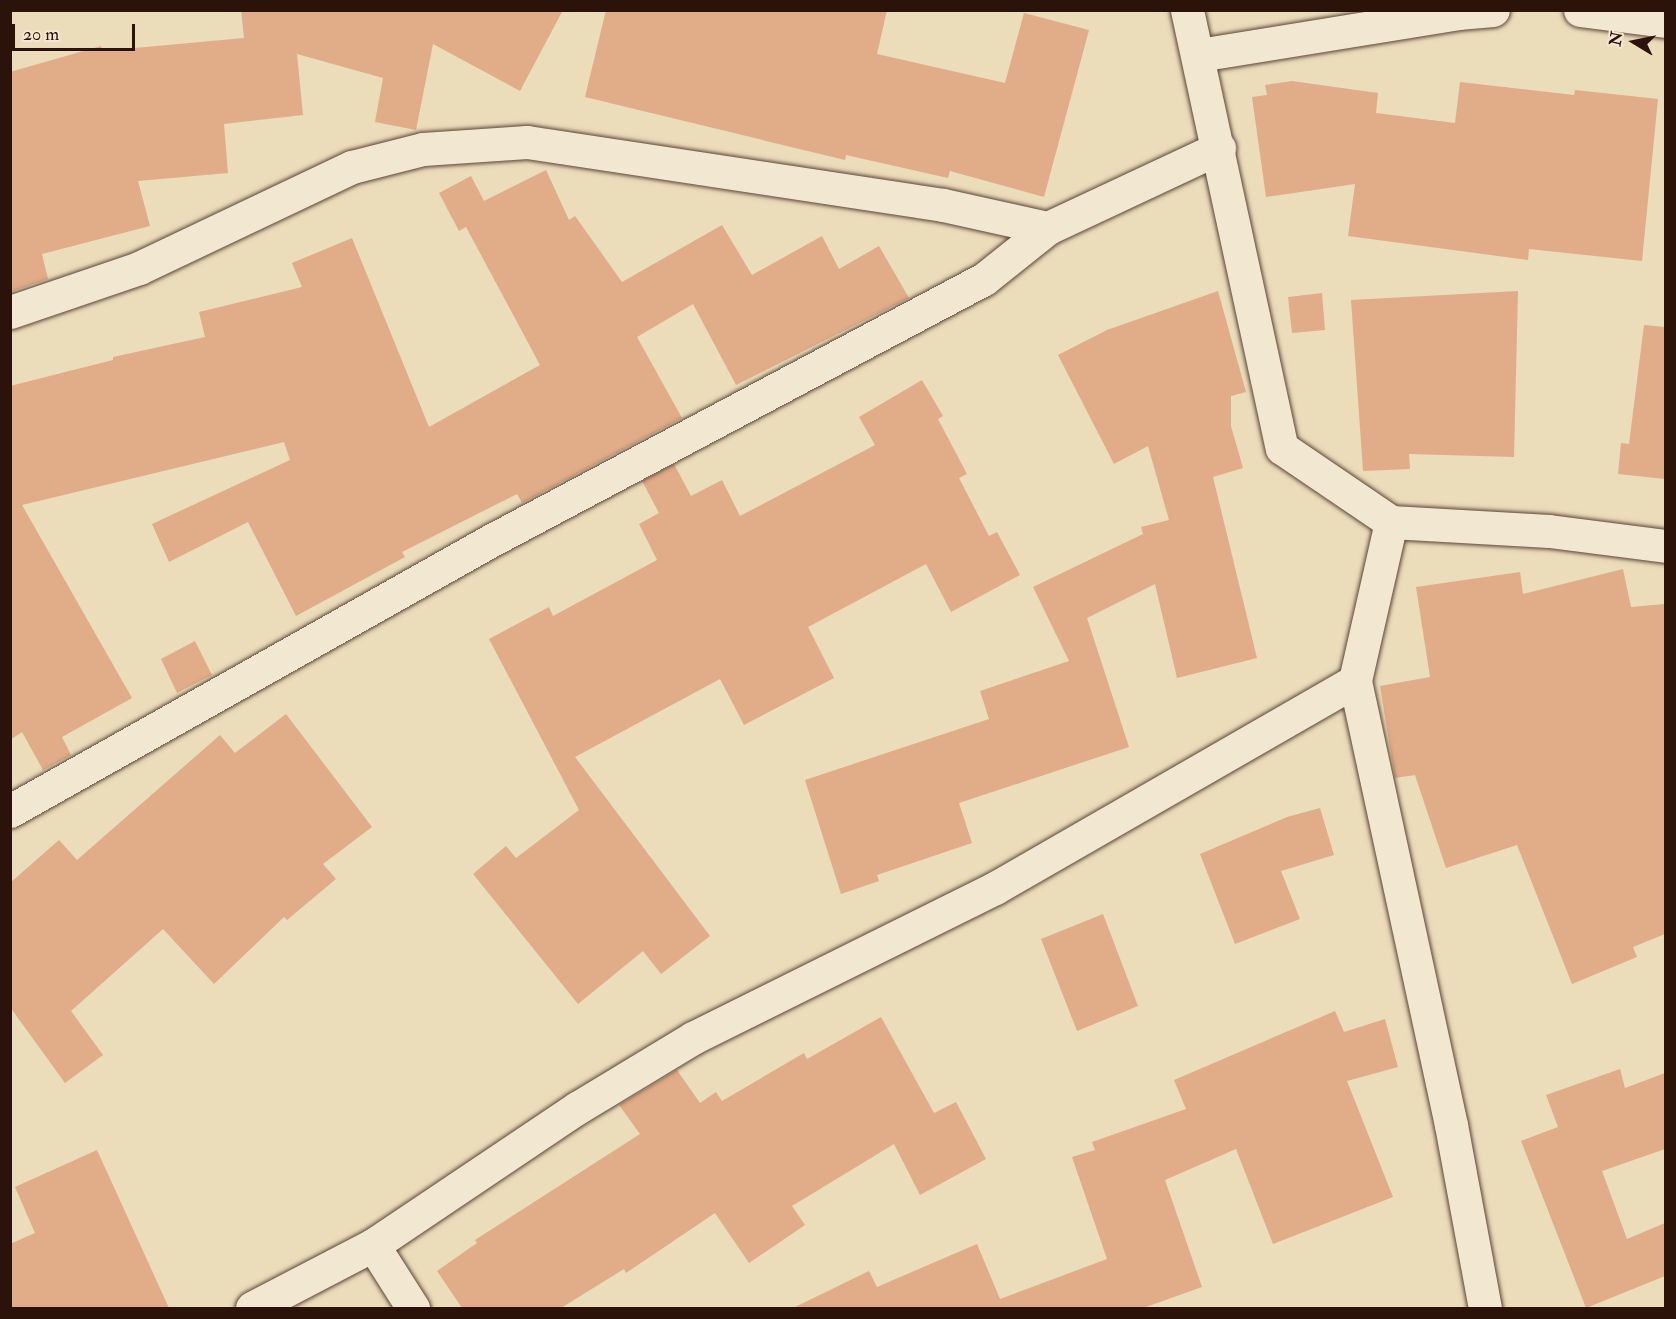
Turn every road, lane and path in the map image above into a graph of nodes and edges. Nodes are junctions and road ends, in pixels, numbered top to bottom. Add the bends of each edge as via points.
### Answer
1 (1187, 10) edge
2 (1493, 10) edge
3 (1580, 10) edge
4 (1665, 21) edge
5 (1199, 55) junction
6 (1219, 148) junction
7 (1048, 228) junction
8 (10, 312) edge
9 (1391, 522) junction
10 (1665, 546) edge
11 (1355, 681) junction
12 (10, 811) edge
13 (373, 1245) junction
14 (252, 1308) edge
15 (413, 1308) edge
16 (1485, 1308) edge

1 - 5 street
2 - 5 street via 1458,12
3 - 4 street
5 - 6 street
6 - 7 street
6 - 9 street via 1282,448
7 - 8 street via 943,204 527,142 423,149 352,167 139,268
7 - 12 street via 984,279 490,541
9 - 10 street via 1550,531
9 - 11 street
11 - 13 street via 995,888 693,1038 577,1108
11 - 16 street via 1451,1125
13 - 14 street
13 - 15 street

